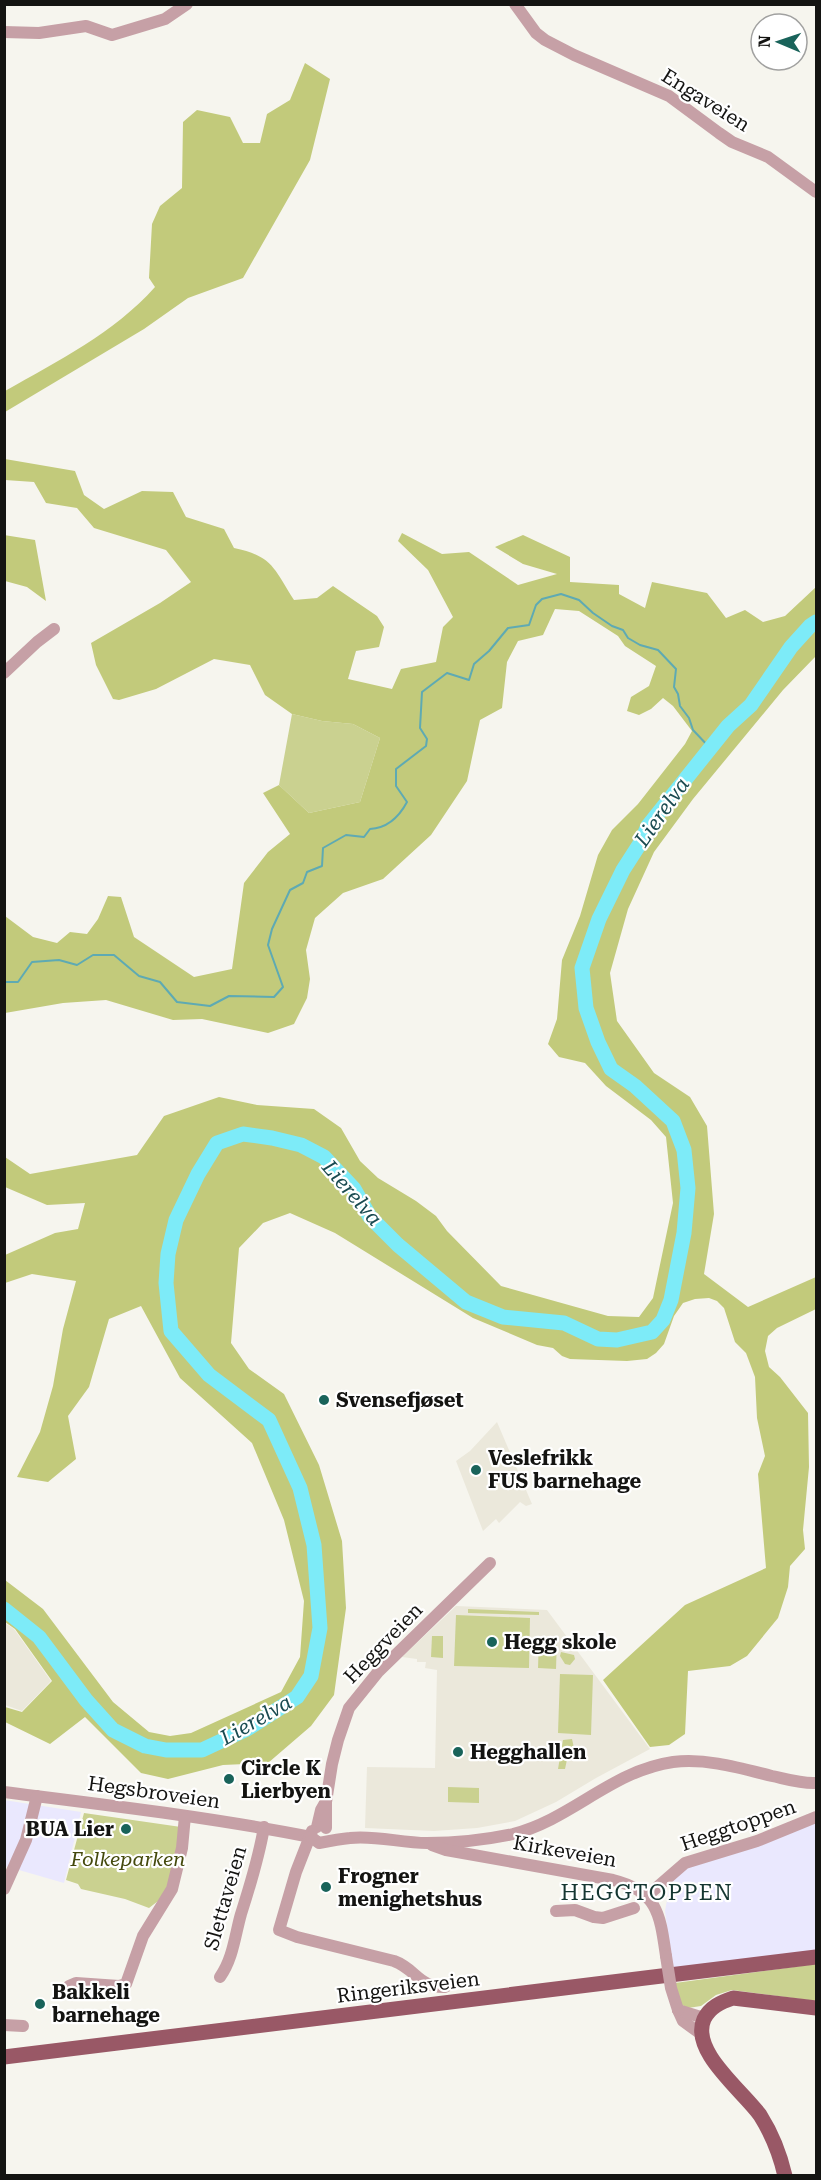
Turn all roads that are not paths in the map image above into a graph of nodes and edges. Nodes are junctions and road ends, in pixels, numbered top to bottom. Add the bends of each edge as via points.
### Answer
1 (187, 4) edge
2 (515, 4) edge
3 (4, 32) edge
4 (816, 192) edge
5 (54, 629) dead end
6 (4, 673) edge
7 (490, 1563) dead end
8 (816, 1783) edge
9 (4, 1792) edge
10 (37, 1796) junction
11 (185, 1816) junction
12 (816, 1817) edge
13 (264, 1827) junction
14 (320, 1834) junction
15 (425, 1843) junction
16 (4, 1889) edge
17 (647, 1896) junction
18 (634, 1908) dead end
19 (556, 1911) dead end
20 (816, 1957) edge
21 (220, 1977) dead end
22 (449, 1985) dead end
23 (69, 1986) dead end
24 (816, 2008) edge
25 (678, 2010) junction
26 (704, 2018) junction
27 (4, 2025) edge
28 (23, 2026) dead end
29 (701, 2034) junction
30 (4, 2057) edge
31 (785, 2175) edge

1 - 3 street via 165,19 112,35 86,26 39,33
2 - 4 street, Engaveien via 545,40 669,96 718,134 768,157
5 - 6 street
7 - 14 street, Heggveien via 378,1672 349,1708 321,1809
8 - 15 street, Hegsbroveien via 722,1764 673,1762 628,1774 557,1817 528,1829 486,1838
9 - 10 street, Hegsbroveien
10 - 11 street, Hegsbroveien
10 - 16 street via 26,1840
11 - 13 street, Hegsbroveien
11 - 23 street via 172,1889 143,1936 126,1982 123,1986
12 - 17 street, Heggtoppen via 757,1841 685,1863
13 - 14 street, Hegsbroveien
13 - 21 street, Slettaveien via 234,1942
14 - 15 street, Hegsbroveien
14 - 22 street, Heggveien via 307,1842 279,1930 394,1961 432,1987
15 - 17 street, Kirkeveien via 613,1880
17 - 25 street, bridge via 659,1914 669,1980
18 - 19 street via 603,1917 575,1910
20 - 30 main road, Ringeriksveien
24 - 26 main road via 733,1998 716,2005
25 - 26 street
25 - 29 street via 683,2021
26 - 29 main road
27 - 28 street
29 - 31 main road via 708,2055 768,2128

